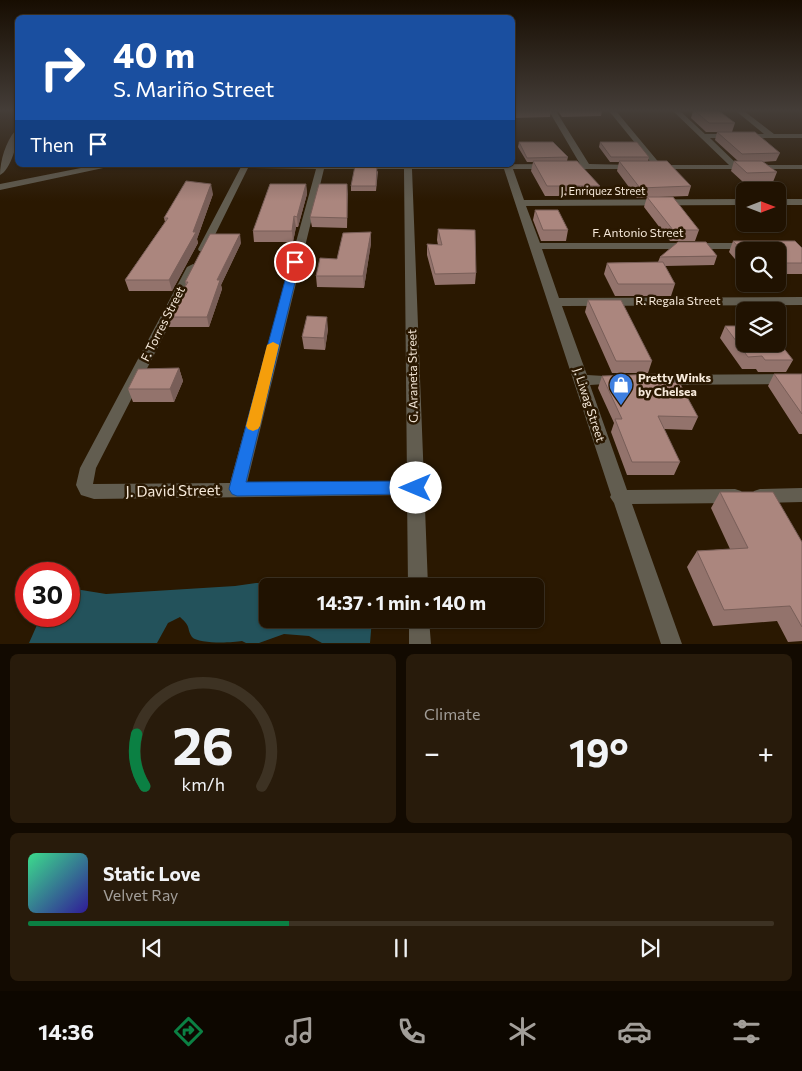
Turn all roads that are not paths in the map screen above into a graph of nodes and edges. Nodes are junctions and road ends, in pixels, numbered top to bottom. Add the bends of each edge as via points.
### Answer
1 (12, 141) edge
2 (570, 141) edge
3 (632, 141) edge
4 (708, 141) edge
5 (515, 166) edge
6 (98, 167) edge
7 (245, 167) edge
8 (320, 167) edge
9 (408, 167) edge
10 (508, 167) edge
11 (586, 167) junction
12 (650, 167) junction
13 (736, 167) junction
14 (802, 167) edge
15 (0, 172) edge
16 (0, 187) edge
17 (736, 202) edge
18 (786, 202) edge
19 (802, 202) edge
20 (520, 203) junction
21 (535, 246) junction
22 (736, 246) edge
23 (802, 301) edge
24 (555, 302) junction
25 (802, 379) edge
26 (580, 380) junction
27 (84, 485) joint
28 (416, 488) junction
29 (237, 489) junction
30 (802, 495) edge
31 (619, 497) junction
32 (418, 578) edge
33 (419, 628) edge
34 (420, 644) edge
35 (672, 644) edge

1 - 15 street via 6,167
2 - 11 street
3 - 12 street
4 - 13 street
5 - 11 street
6 - 16 street
7 - 27 street, F. Torres Street via 88,468
8 - 29 street
9 - 28 street, G. Araneta Street
10 - 20 street, J. Liwag Street
11 - 12 street
12 - 13 street
13 - 14 street
17 - 20 street, J. Enriquez Street
18 - 19 street
20 - 21 street, J. Liwag Street
21 - 22 street, F. Antonio Street
21 - 24 street, J. Liwag Street
23 - 24 street, R. Regala Street
24 - 26 street, J. Liwag Street
25 - 26 street
26 - 31 street, J. Liwag Street
27 - 29 street, J. David Street via 94,492
28 - 29 street, J. David Street
28 - 32 street, G. Araneta Street
30 - 31 street
31 - 35 street, J. Liwag Street
33 - 34 street

